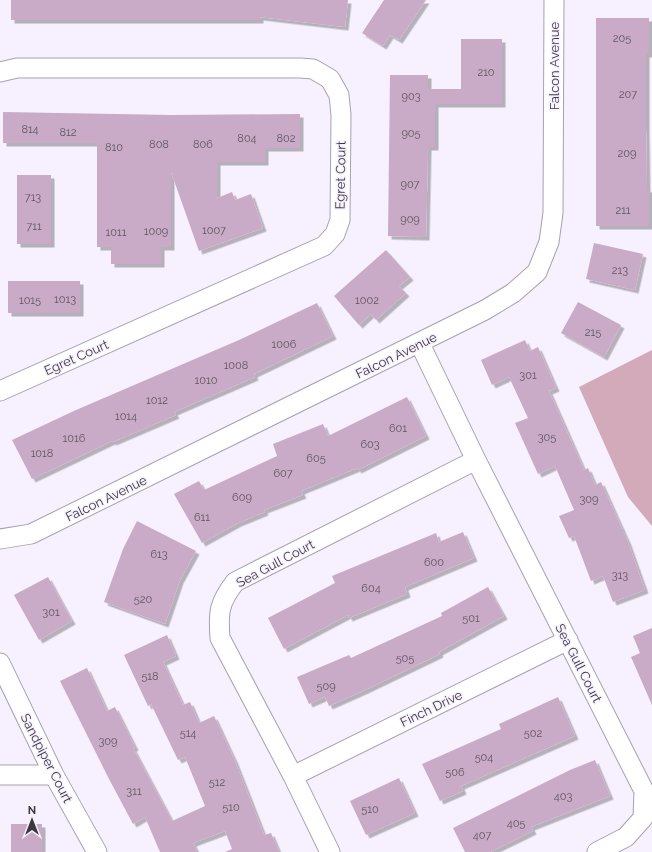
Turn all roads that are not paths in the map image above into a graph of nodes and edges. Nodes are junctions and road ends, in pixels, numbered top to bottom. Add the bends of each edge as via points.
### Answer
1 (554, 0) edge
2 (0, 72) edge
3 (420, 344) junction
4 (0, 391) edge
5 (476, 460) junction
6 (0, 538) edge
7 (568, 640) junction
8 (0, 663) edge
9 (0, 775) edge
10 (54, 775) junction
11 (293, 776) junction
12 (97, 852) edge
13 (330, 852) edge
14 (597, 852) edge

1 - 3 street, Falcon Avenue via 553,213 549,242 537,272 513,293
2 - 4 street, Egret Court via 17,68 306,68 330,79 339,95 341,114 340,220 335,234 324,246
3 - 5 street, Sea Gull Court
3 - 6 street, Falcon Avenue via 31,534
5 - 7 street, Sea Gull Court
5 - 11 street, Sea Gull Court via 235,582 224,596 218,616 220,638
7 - 11 street, Finch Drive
7 - 14 street, Sea Gull Court via 644,791 643,818 626,837
8 - 10 street, Sandpiper Court
9 - 10 street
10 - 12 street, Sandpiper Court
11 - 13 street, Sea Gull Court

